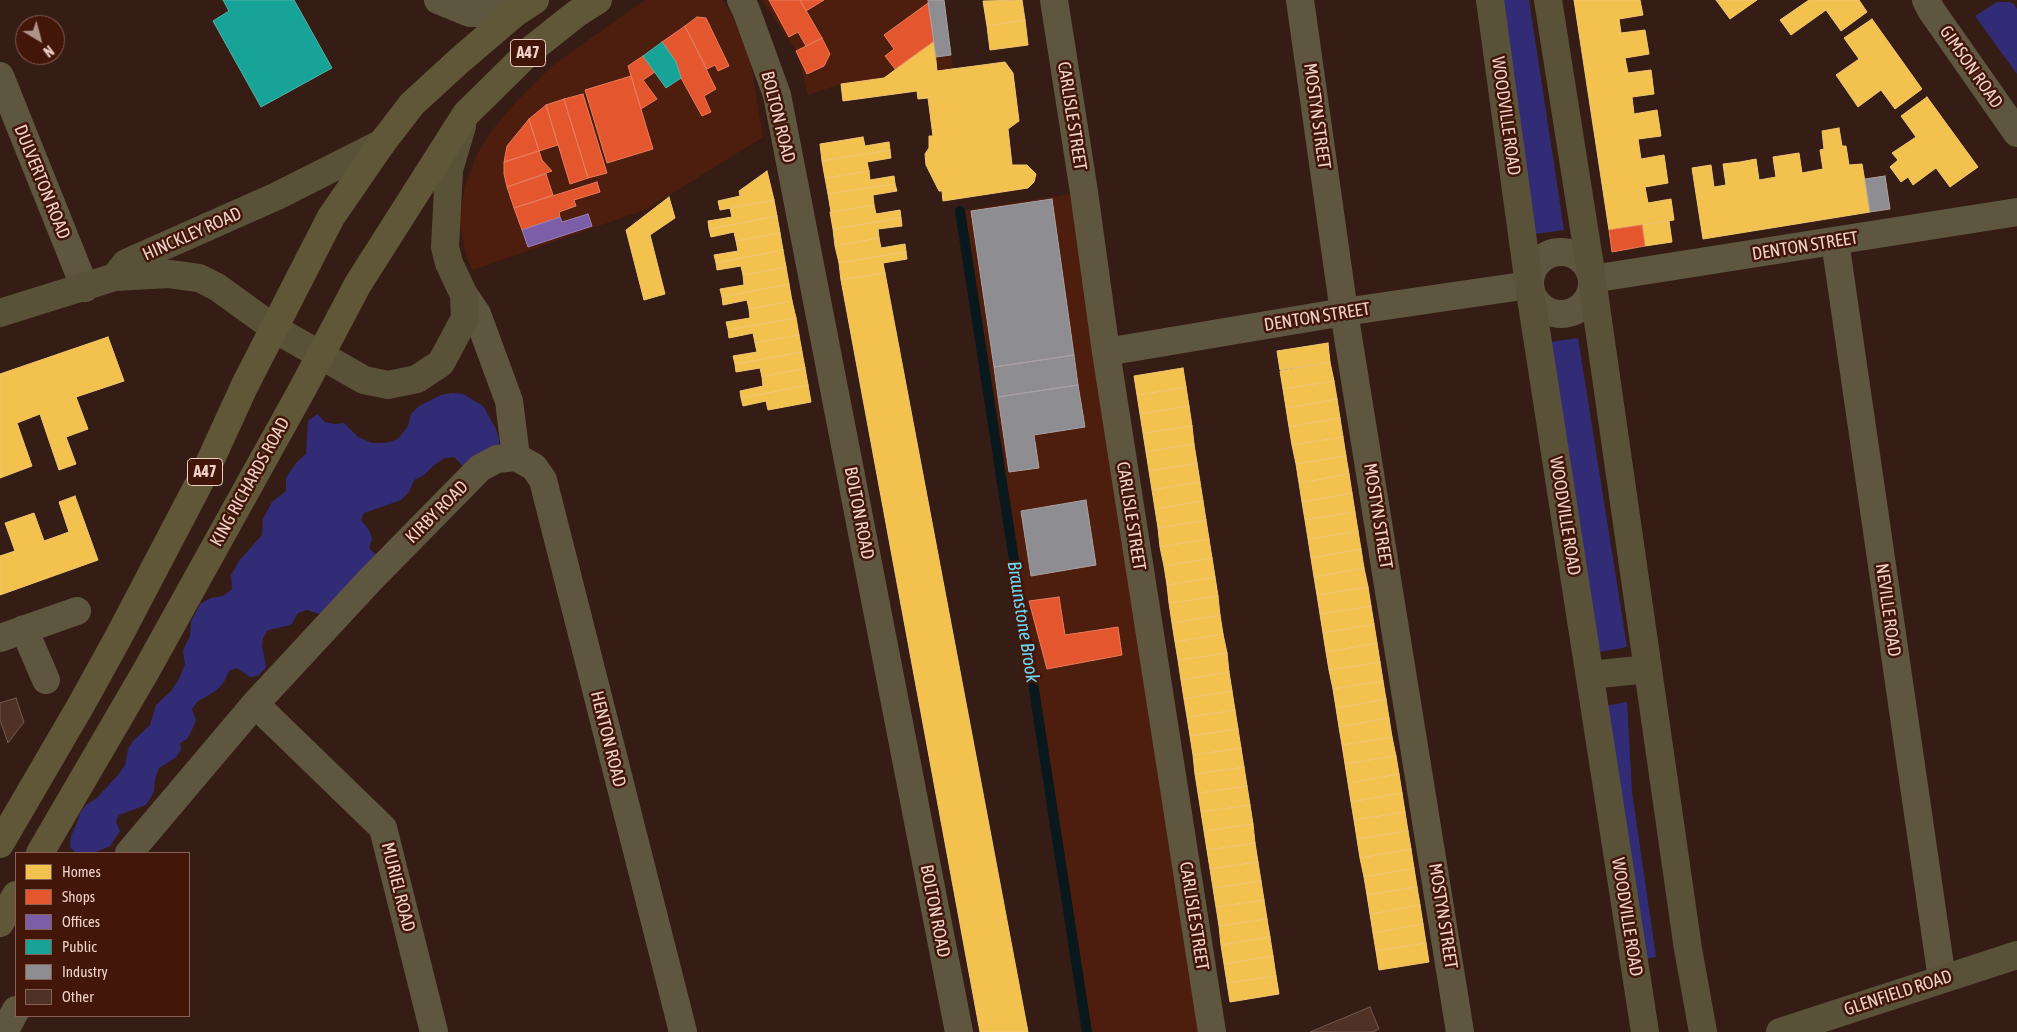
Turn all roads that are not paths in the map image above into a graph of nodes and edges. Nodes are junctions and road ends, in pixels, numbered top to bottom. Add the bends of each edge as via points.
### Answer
1 (438, 0) edge
2 (598, 0) edge
3 (741, 0) edge
4 (1054, 0) edge
5 (1300, 0) edge
6 (1490, 0) edge
7 (1548, 0) edge
8 (1926, 0) edge
9 (525, 7) edge
10 (0, 76) edge
11 (466, 114) junction
12 (2017, 133) edge
13 (382, 143) junction
14 (2017, 212) edge
15 (1835, 242) junction
16 (115, 277) junction
17 (1592, 279) junction
18 (1529, 285) junction
19 (85, 288) junction
20 (464, 295) junction
21 (1344, 312) junction
22 (0, 314) edge
23 (274, 329) junction
24 (1106, 352) junction
25 (319, 356) junction
26 (516, 457) junction
27 (77, 610) dead end
28 (12, 634) edge
29 (1648, 670) junction
30 (1590, 675) junction
31 (46, 680) dead end
32 (255, 704) junction
33 (0, 844) edge
34 (41, 852) edge
35 (130, 852) edge
36 (15, 897) edge
37 (0, 923) edge
38 (2017, 955) edge
39 (1942, 979) junction
40 (15, 1012) edge
41 (4, 1032) edge
42 (434, 1032) edge
43 (683, 1032) edge
44 (959, 1032) edge
45 (1212, 1032) edge
46 (1460, 1032) edge
47 (1645, 1032) edge
48 (1703, 1032) edge
49 (1780, 1032) edge

1 - 9 street via 470,13
2 - 11 main road, A47 via 532,49
3 - 44 street, BOLTON ROAD via 777,95
4 - 24 street, CARLISLE STREET
5 - 21 street, MOSTYN STREET
6 - 18 street, WOODVILLE ROAD
7 - 17 street
8 - 12 street, GIMSON ROAD
9 - 13 main road, A47 via 412,104
10 - 19 street, DULVERTON ROAD
11 - 20 street via 449,170 446,247
11 - 25 main road, KING RICHARDS ROAD / A47 via 358,284
13 - 16 street, HINCKLEY ROAD via 277,196 126,264
13 - 23 main road, A47 via 331,218
14 - 15 street, DENTON STREET
15 - 17 street, DENTON STREET
15 - 39 street, NEVILLE ROAD
16 - 19 street, HINCKLEY ROAD
16 - 23 street via 169,274 199,278 217,287
17 - 18 street via 1582,260 1568,252 1552,252 1535,265
17 - 18 street via 1592,289 1582,306 1564,314 1545,310 1537,303
17 - 29 street
18 - 21 street, DENTON STREET
18 - 30 street, WOODVILLE ROAD
19 - 22 street, HINCKLEY ROAD
20 - 25 street via 465,318 455,339 441,363 417,379 388,385 364,380
20 - 26 street via 477,314 509,401
21 - 24 street, DENTON STREET
21 - 46 street, MOSTYN STREET
23 - 25 street
23 - 33 main road, A47 via 206,470 118,638
24 - 45 street, CARLISLE STREET
25 - 34 main road, KING RICHARDS ROAD / A47 via 146,671
26 - 32 street, KIRBY ROAD via 497,459 480,468
26 - 43 street, HENTON ROAD via 534,467 543,480
27 - 28 street
28 - 31 street
29 - 30 street
29 - 48 street
30 - 47 street, WOODVILLE ROAD
32 - 35 street, KIRBY ROAD
32 - 42 street, MURIEL ROAD via 383,828
36 - 37 main road
38 - 39 street, GLENFIELD ROAD
39 - 49 street, GLENFIELD ROAD
40 - 41 street

